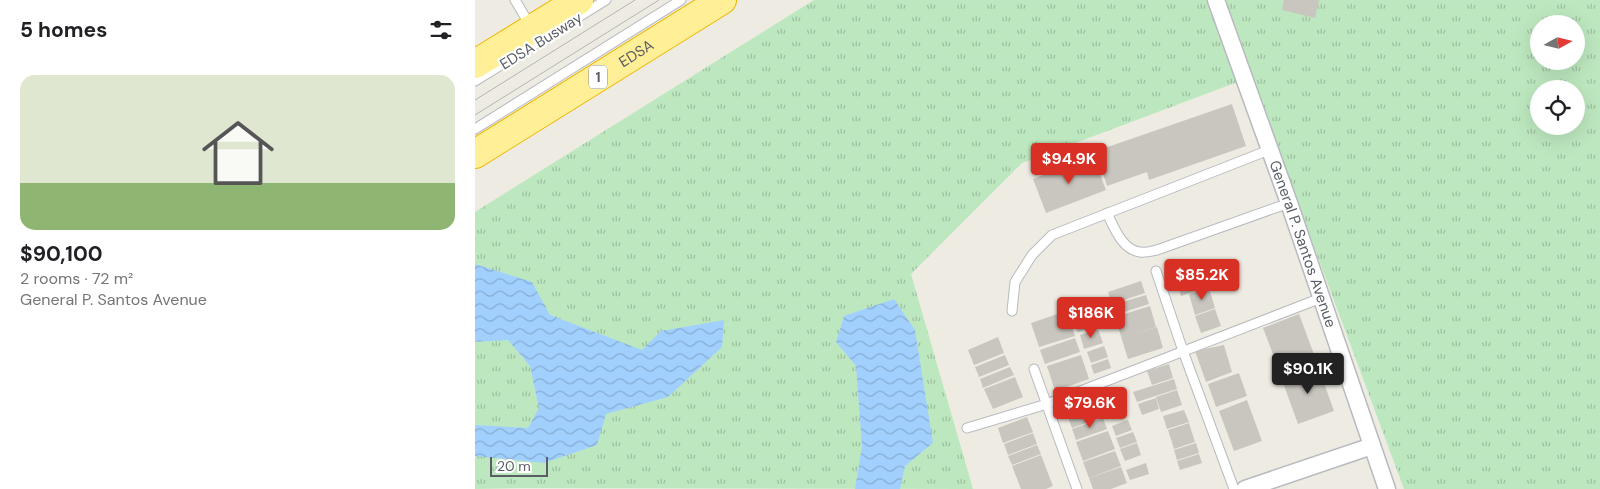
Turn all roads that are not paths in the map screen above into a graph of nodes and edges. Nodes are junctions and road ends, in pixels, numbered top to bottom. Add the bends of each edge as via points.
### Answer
1 (515, 0) edge
2 (579, 0) edge
3 (606, 0) edge
4 (681, 0) edge
5 (722, 0) edge
6 (1216, 0) edge
7 (533, 29) junction
8 (475, 64) edge
9 (475, 81) edge
10 (475, 129) edge
11 (1269, 150) junction
12 (475, 154) edge
13 (1289, 203) junction
14 (1107, 213) junction
15 (1156, 271) dead end
16 (1321, 298) junction
17 (1011, 311) dead end
18 (1183, 351) junction
19 (1033, 369) dead end
20 (1047, 404) junction
21 (967, 428) dead end
22 (1371, 446) junction
23 (1077, 489) edge
24 (1234, 489) edge
25 (1245, 489) edge
26 (1387, 489) edge

1 - 7 lane
2 - 7 highway
3 - 9 lane, EDSA Busway
4 - 10 lane
5 - 12 highway, EDSA / 1
6 - 11 street, General P. Santos Avenue
7 - 8 highway
11 - 13 street, General P. Santos Avenue
11 - 14 lane
13 - 14 lane via 1157,250 1139,252 1126,246
13 - 16 street, General P. Santos Avenue
14 - 17 lane via 1052,235 1045,241 1015,282
15 - 18 lane
16 - 18 lane
16 - 22 street, General P. Santos Avenue
18 - 20 lane
18 - 24 lane
19 - 20 lane
20 - 21 lane
20 - 23 lane
22 - 25 street
22 - 26 street, General P. Santos Avenue

